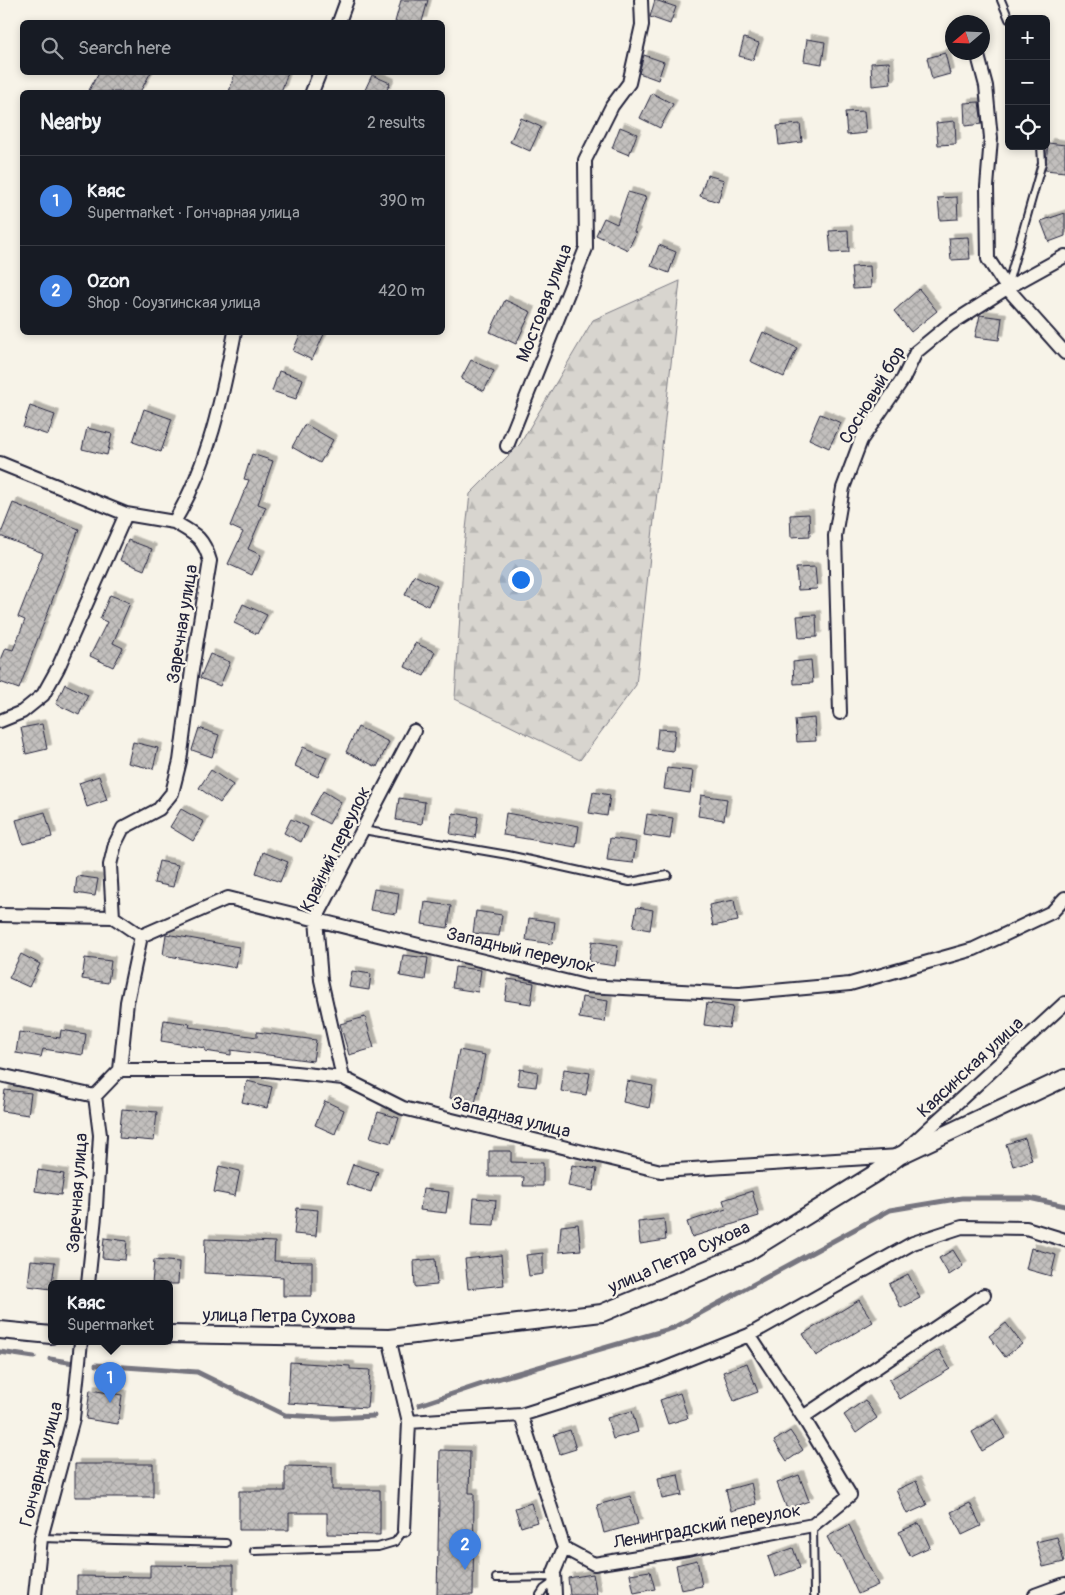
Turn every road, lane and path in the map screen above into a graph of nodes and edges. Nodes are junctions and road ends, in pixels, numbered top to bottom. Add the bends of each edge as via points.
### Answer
1 (347, 0) edge
2 (641, 0) edge
3 (1001, 0) edge
4 (1007, 15) edge
5 (340, 20) edge
6 (979, 60) edge
7 (319, 75) edge
8 (313, 90) edge
9 (1041, 150) edge
10 (1065, 256) edge
11 (1007, 288) junction
12 (234, 335) edge
13 (1065, 353) edge
14 (507, 446) dead end
15 (0, 463) edge
16 (126, 514) junction
17 (174, 522) junction
18 (840, 712) dead end
19 (0, 721) edge
20 (414, 730) dead end
21 (363, 830) junction
22 (668, 876) dead end
23 (1065, 898) edge
24 (0, 915) edge
25 (113, 917) junction
26 (316, 918) junction
27 (141, 936) junction
28 (1065, 1003) edge
29 (120, 1070) junction
30 (0, 1075) edge
31 (343, 1078) junction
32 (1065, 1078) edge
33 (95, 1096) junction
34 (899, 1156) junction
35 (1065, 1240) edge
36 (88, 1280) edge
37 (984, 1295) dead end
38 (0, 1330) edge
39 (173, 1334) edge
40 (48, 1335) edge
41 (749, 1335) junction
42 (389, 1338) junction
43 (81, 1345) edge
44 (520, 1415) junction
45 (803, 1417) junction
46 (409, 1422) junction
47 (813, 1524) junction
48 (404, 1530) joint
49 (41, 1538) junction
50 (226, 1543) dead end
51 (564, 1548) junction
52 (254, 1551) dead end
53 (496, 1578) dead end
54 (1065, 1584) edge
55 (555, 1585) edge
56 (35, 1595) edge
57 (540, 1595) edge
58 (814, 1595) edge
59 (1035, 1595) edge

1 - 5 street
2 - 14 street, Мостовая улица via 642,25 630,83 612,106 586,160 586,248
3 - 4 lane
6 - 11 street via 986,86 992,138 987,187 988,258
7 - 8 street
9 - 11 lane via 1042,163
10 - 11 street, Сосновый бор
11 - 13 street
11 - 18 street, Сосновый бор via 949,325 916,352 903,379 861,440 843,488 835,536
12 - 17 street via 220,404 197,479
15 - 16 street, Заречная улица
16 - 17 street, Заречная улица
16 - 19 street via 58,668 43,694 22,712
17 - 25 street, Заречная улица via 199,536 210,561 180,761 172,793 159,810 123,828 115,844 110,865
20 - 21 street, Крайний переулок
21 - 22 lane via 508,855 630,882
21 - 26 street, Крайний переулок
23 - 26 street, Западный переулок via 1052,912 974,949 850,984 739,994 585,986
24 - 25 street
25 - 27 street
26 - 27 street, Западный переулок via 228,898
26 - 31 street, Крайний переулок via 321,980
27 - 29 street via 127,1002
28 - 34 street, Каясинская улица
29 - 31 street, Западная улица via 267,1070
29 - 33 street
30 - 33 street
31 - 34 street, Западная улица via 403,1108 661,1171
32 - 34 street, улица Петра Сухова
33 - 36 street, Заречная улица via 100,1135
34 - 42 street, улица Петра Сухова via 748,1252 602,1313
35 - 41 street via 1026,1228 962,1227 913,1243
37 - 45 street
38 - 40 street
39 - 42 street, улица Петра Сухова
41 - 44 street via 651,1374
41 - 45 street, Ленинградский переулок
42 - 46 street
43 - 49 street, Гончарная улица via 73,1418
44 - 46 street
44 - 51 street
45 - 47 street, Ленинградский переулок via 850,1495
46 - 48 street
47 - 51 street, Ленинградский переулок via 594,1564
47 - 58 lane
48 - 52 lane via 395,1542 378,1547
49 - 50 lane
49 - 56 street, Гончарная улица
51 - 55 street via 554,1572
53 - 55 lane
54 - 59 street
55 - 57 lane via 544,1589

